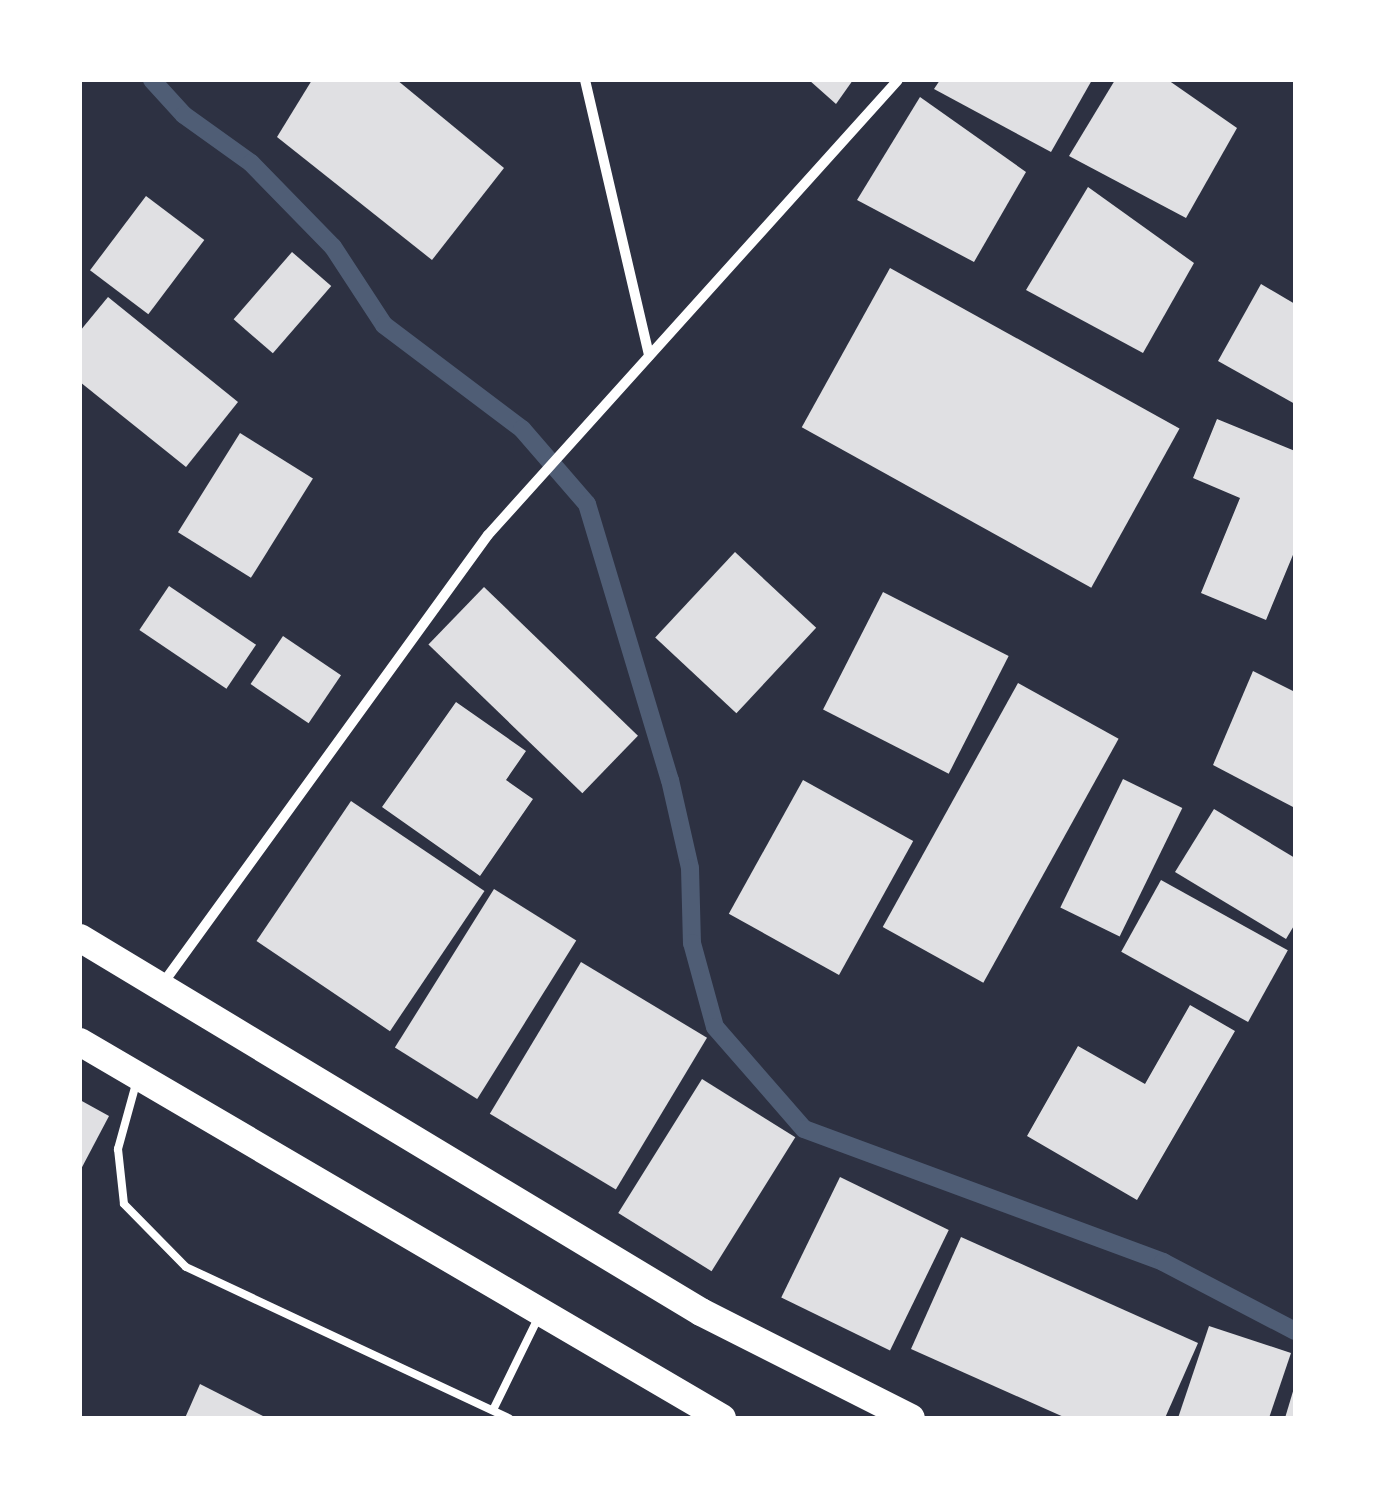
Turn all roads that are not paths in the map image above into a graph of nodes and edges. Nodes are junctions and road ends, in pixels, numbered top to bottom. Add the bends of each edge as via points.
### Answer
1 (585, 80) edge
2 (898, 80) edge
3 (650, 356) junction
4 (80, 938) edge
5 (161, 987) junction
6 (80, 1042) edge
7 (138, 1076) junction
8 (540, 1314) junction
9 (493, 1410) junction
10 (509, 1418) edge
11 (722, 1418) edge
12 (911, 1418) edge

1 - 3 street
2 - 3 street
3 - 5 street via 488,535
4 - 5 highway
5 - 12 highway via 701,1312
6 - 7 highway
7 - 8 highway
7 - 9 lane via 118,1149 124,1204 186,1268
8 - 9 lane
8 - 11 highway
9 - 10 lane

